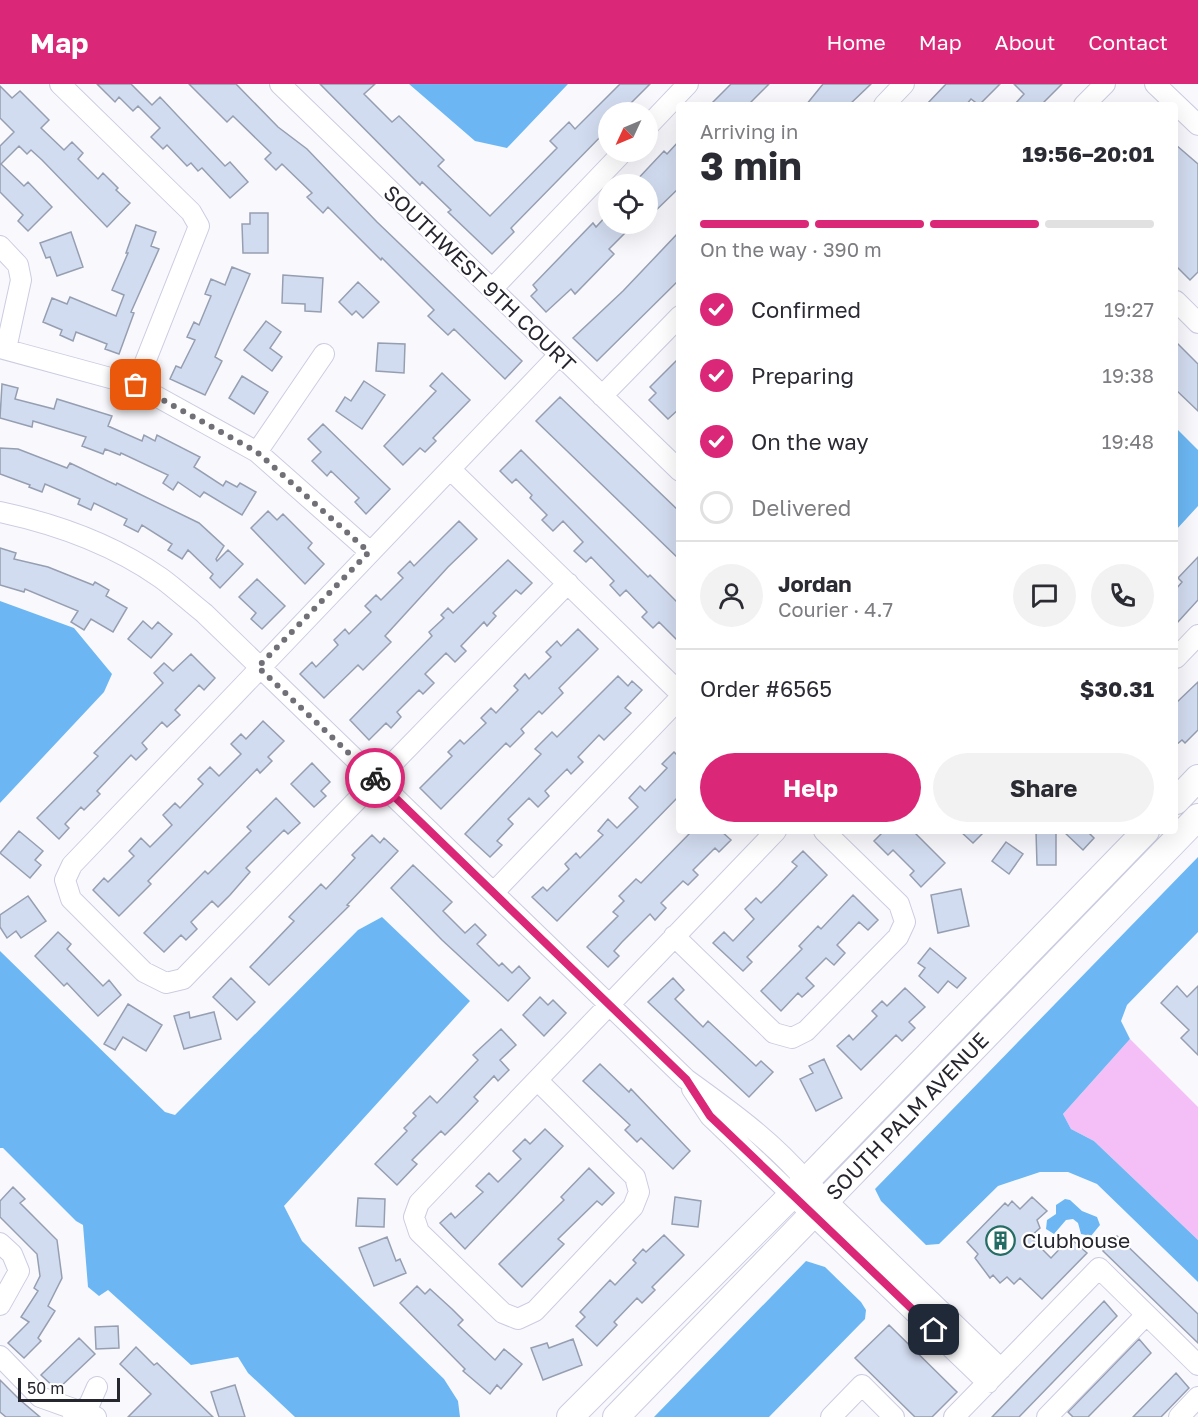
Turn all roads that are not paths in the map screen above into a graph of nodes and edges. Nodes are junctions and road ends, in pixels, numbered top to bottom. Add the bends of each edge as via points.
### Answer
1 (60, 84) edge
2 (280, 84) edge
3 (688, 84) edge
4 (904, 84) edge
5 (1105, 84) edge
6 (1155, 84) edge
7 (887, 102) edge
8 (1087, 102) edge
9 (1174, 102) edge
10 (1178, 106) edge
11 (658, 116) edge
12 (1198, 125) edge
13 (613, 162) edge
14 (0, 246) edge
15 (492, 289) junction
16 (1178, 303) edge
17 (676, 320) edge
18 (1198, 323) edge
19 (3, 348) edge
20 (324, 354) dead end
21 (559, 355) junction
22 (136, 385) junction
23 (602, 396) junction
24 (257, 452) junction
25 (676, 467) edge
26 (450, 469) junction
27 (0, 512) edge
28 (369, 552) junction
29 (568, 583) junction
30 (1198, 635) edge
31 (1178, 656) edge
32 (258, 667) junction
33 (676, 692) edge
34 (676, 700) edge
35 (1198, 778) edge
36 (378, 780) junction
37 (1178, 799) edge
38 (1198, 817) edge
39 (773, 834) edge
40 (827, 834) edge
41 (1143, 834) edge
42 (494, 892) junction
43 (674, 936) junction
44 (609, 1005) junction
45 (537, 1080) junction
46 (800, 1188) junction
47 (819, 1207) junction
48 (0, 1243) edge
49 (0, 1305) edge
50 (1146, 1315) junction
51 (0, 1356) edge
52 (1198, 1365) edge
53 (994, 1376) junction
54 (97, 1387) dead end
55 (1198, 1398) edge
56 (82, 1415) edge
57 (570, 1417) edge
58 (616, 1417) edge
59 (831, 1417) edge
60 (894, 1417) edge
61 (954, 1417) edge
62 (1047, 1417) edge
63 (1179, 1417) edge

1 - 22 street via 191,212 199,226
2 - 15 street, SOUTHWEST 9TH COURT
3 - 11 street
4 - 7 street
5 - 8 street
6 - 9 street
10 - 12 street
13 - 15 street
14 - 19 street via 18,265 21,280
15 - 21 street, SOUTHWEST 9TH COURT
16 - 18 street
17 - 23 street
19 - 22 street
20 - 24 street
21 - 23 street, SOUTHWEST 9TH COURT
21 - 26 street
22 - 24 street
23 - 25 street, SOUTHWEST 9TH COURT
24 - 28 street
26 - 28 street
26 - 29 street
27 - 32 street via 36,520 120,553 162,578
28 - 32 street
29 - 33 street
29 - 36 street
30 - 31 street
32 - 36 street
32 - 36 street via 72,865 65,880 71,899 144,972 166,983 183,979
34 - 42 street
35 - 37 main road
36 - 42 street
38 - 47 main road, SOUTH PALM AVENUE
39 - 43 street
40 - 43 street via 899,904 904,922 898,938 806,1031 792,1038 774,1033
41 - 46 main road, SOUTH PALM AVENUE
42 - 44 street
43 - 44 street
44 - 45 street
44 - 46 street via 686,1079 790,1162
45 - 45 street via 635,1177 639,1192 633,1208 535,1311 518,1318 503,1313 419,1232 414,1217 419,1203
46 - 47 street
46 - 57 main road, SOUTH PALM AVENUE
47 - 53 street
47 - 58 main road, SOUTH PALM AVENUE
48 - 49 street via 12,1254 19,1271
50 - 52 street
50 - 53 street via 1099,1268
50 - 62 street
51 - 56 street via 40,1397
53 - 61 street
54 - 56 street
55 - 63 street
59 - 60 street via 862,1385

